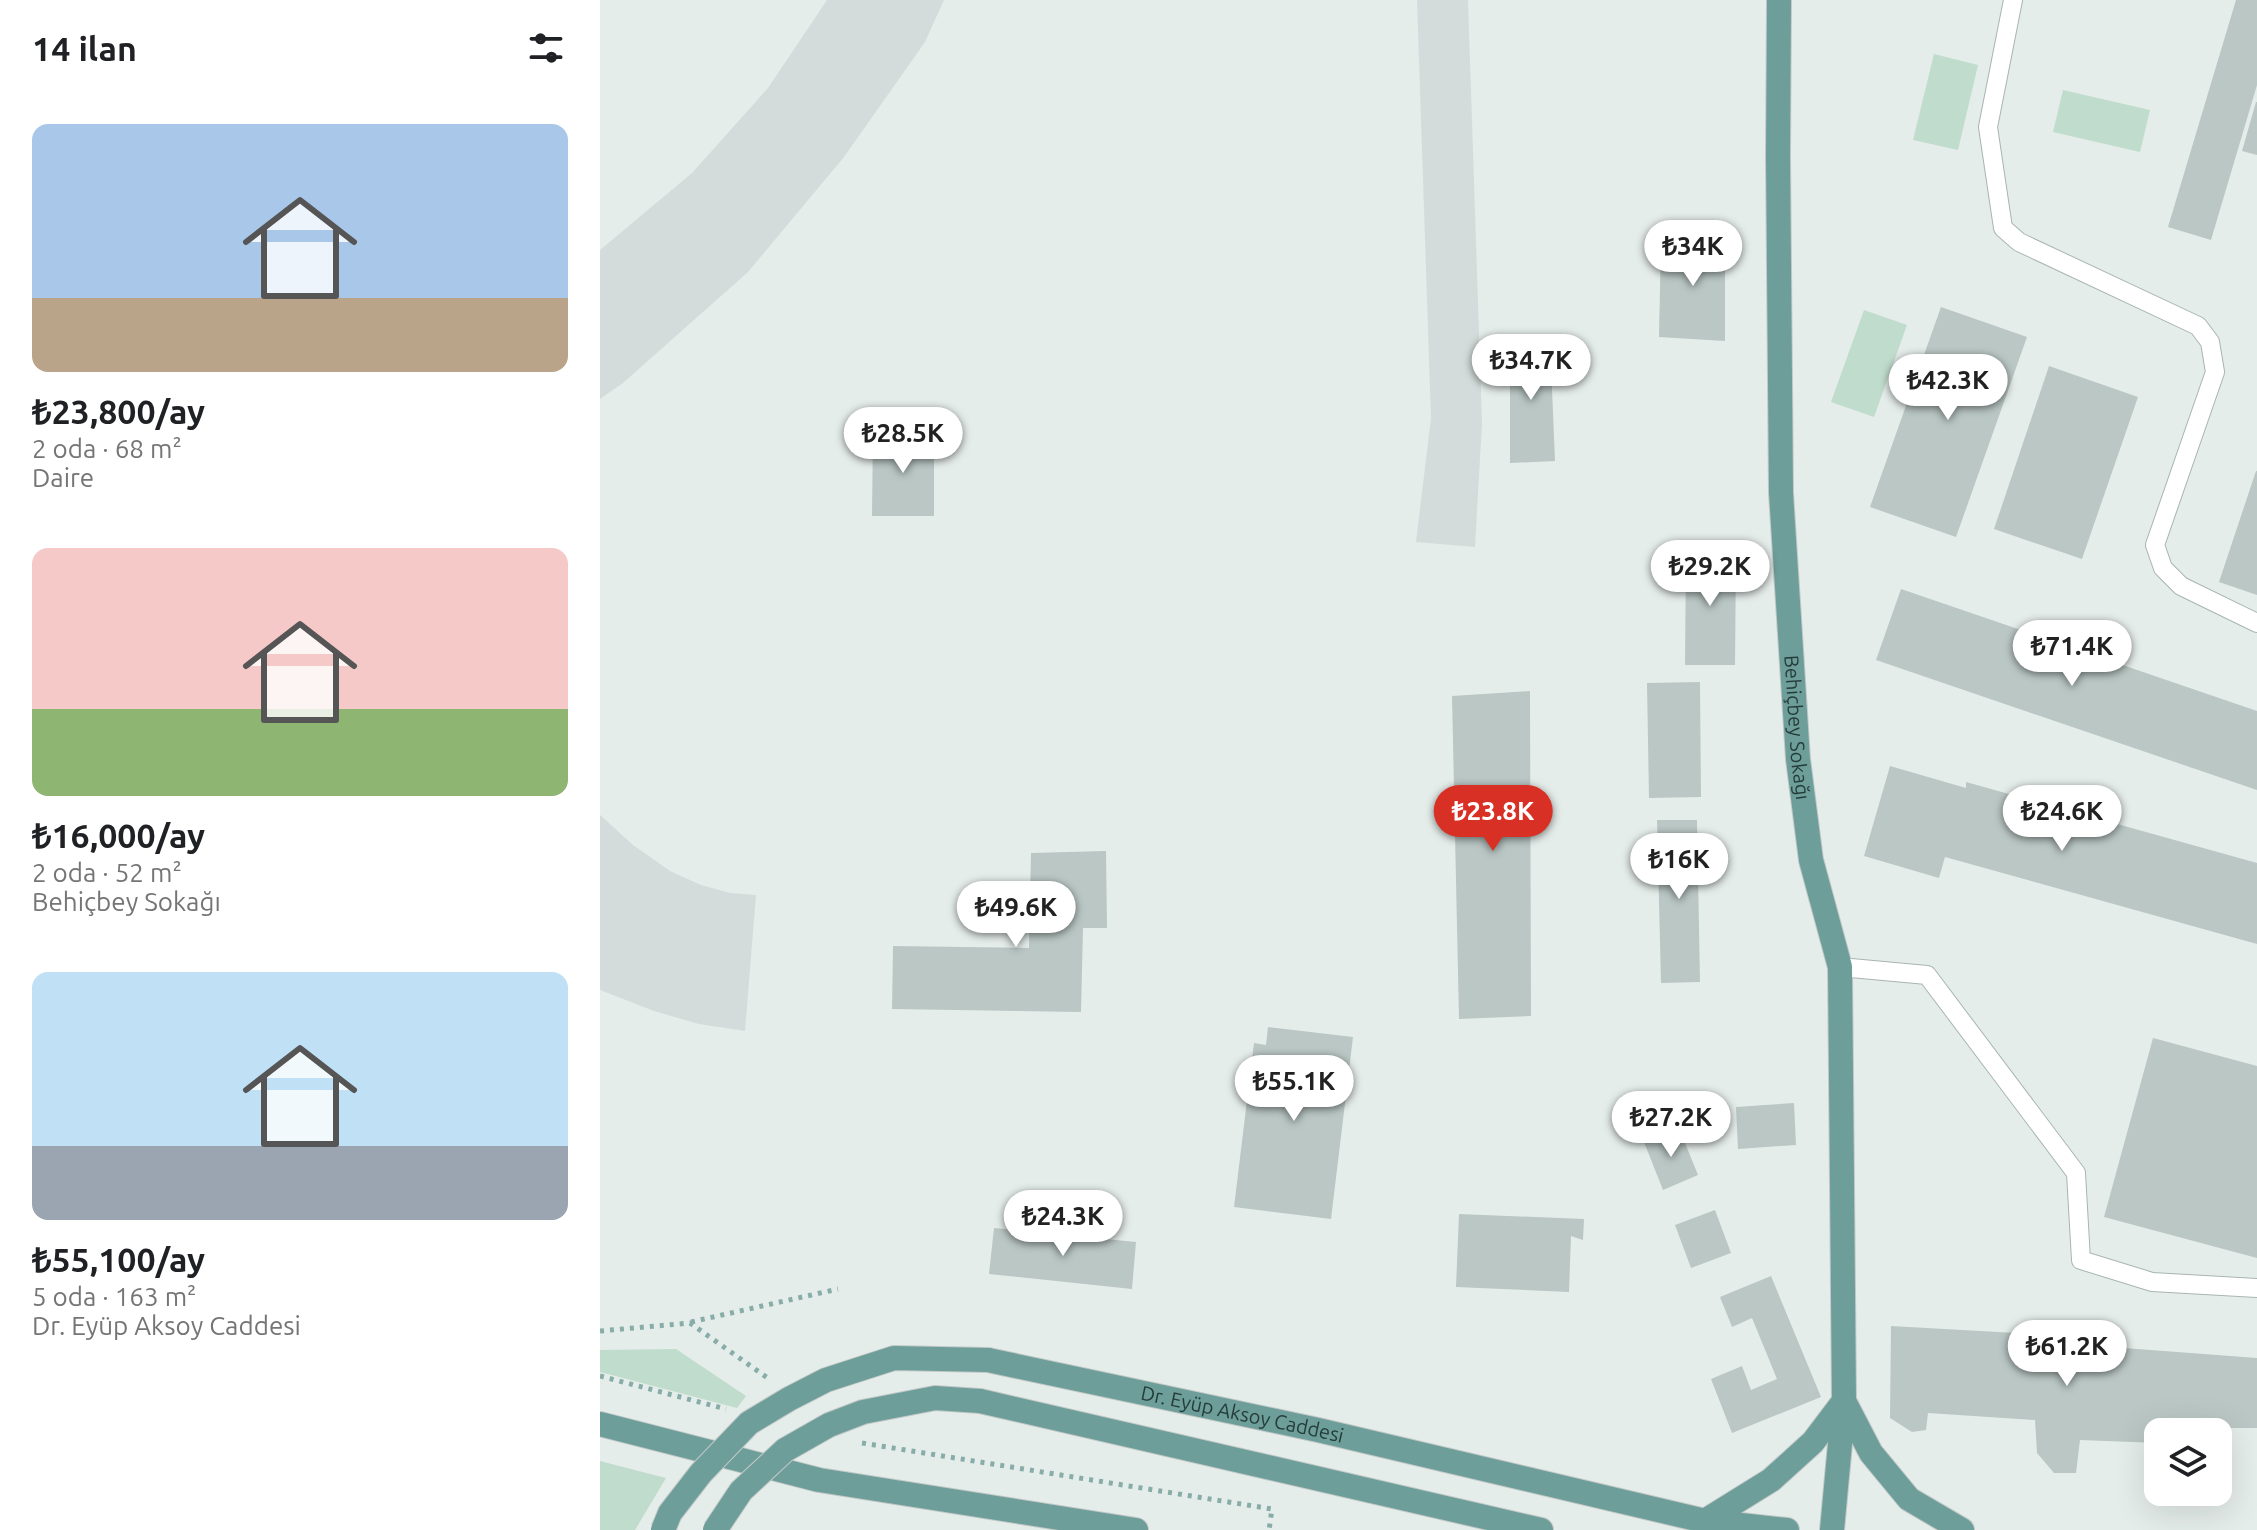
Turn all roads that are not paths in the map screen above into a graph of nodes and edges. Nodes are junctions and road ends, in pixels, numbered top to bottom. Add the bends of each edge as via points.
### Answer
1 (1779, 0) edge
2 (2013, 0) edge
3 (2257, 623) edge
4 (1840, 967) junction
5 (2257, 1288) edge
6 (1844, 1401) junction
7 (600, 1424) edge
8 (1705, 1521) junction
9 (663, 1530) edge
10 (715, 1530) edge
11 (1136, 1530) edge
12 (1541, 1530) edge
13 (1787, 1530) edge
14 (1832, 1530) edge
15 (1962, 1530) edge

1 - 4 main road, Behiçbey Sokağı via 1781,493 1798,759 1811,860
2 - 3 lane via 1988,127 2003,228 2019,242 2198,326 2210,342 2215,372 2155,545 2163,568 2181,586
4 - 5 lane via 1927,975 2076,1173 2081,1260 2152,1282
4 - 6 main road, Behiçbey Sokağı
6 - 8 main road via 1783,1470
6 - 14 main road, Behiçbey Sokağı
6 - 15 main road via 1871,1453 1909,1499
7 - 11 main road via 819,1480
8 - 9 main road, Dr. Eyüp Aksoy Caddesi, bridge via 1318,1430 988,1360 894,1358 826,1380 749,1423 701,1473
8 - 13 main road, Dr. Eyüp Aksoy Caddesi
10 - 12 main road, bridge via 741,1491 785,1450 863,1412 935,1398 980,1401

